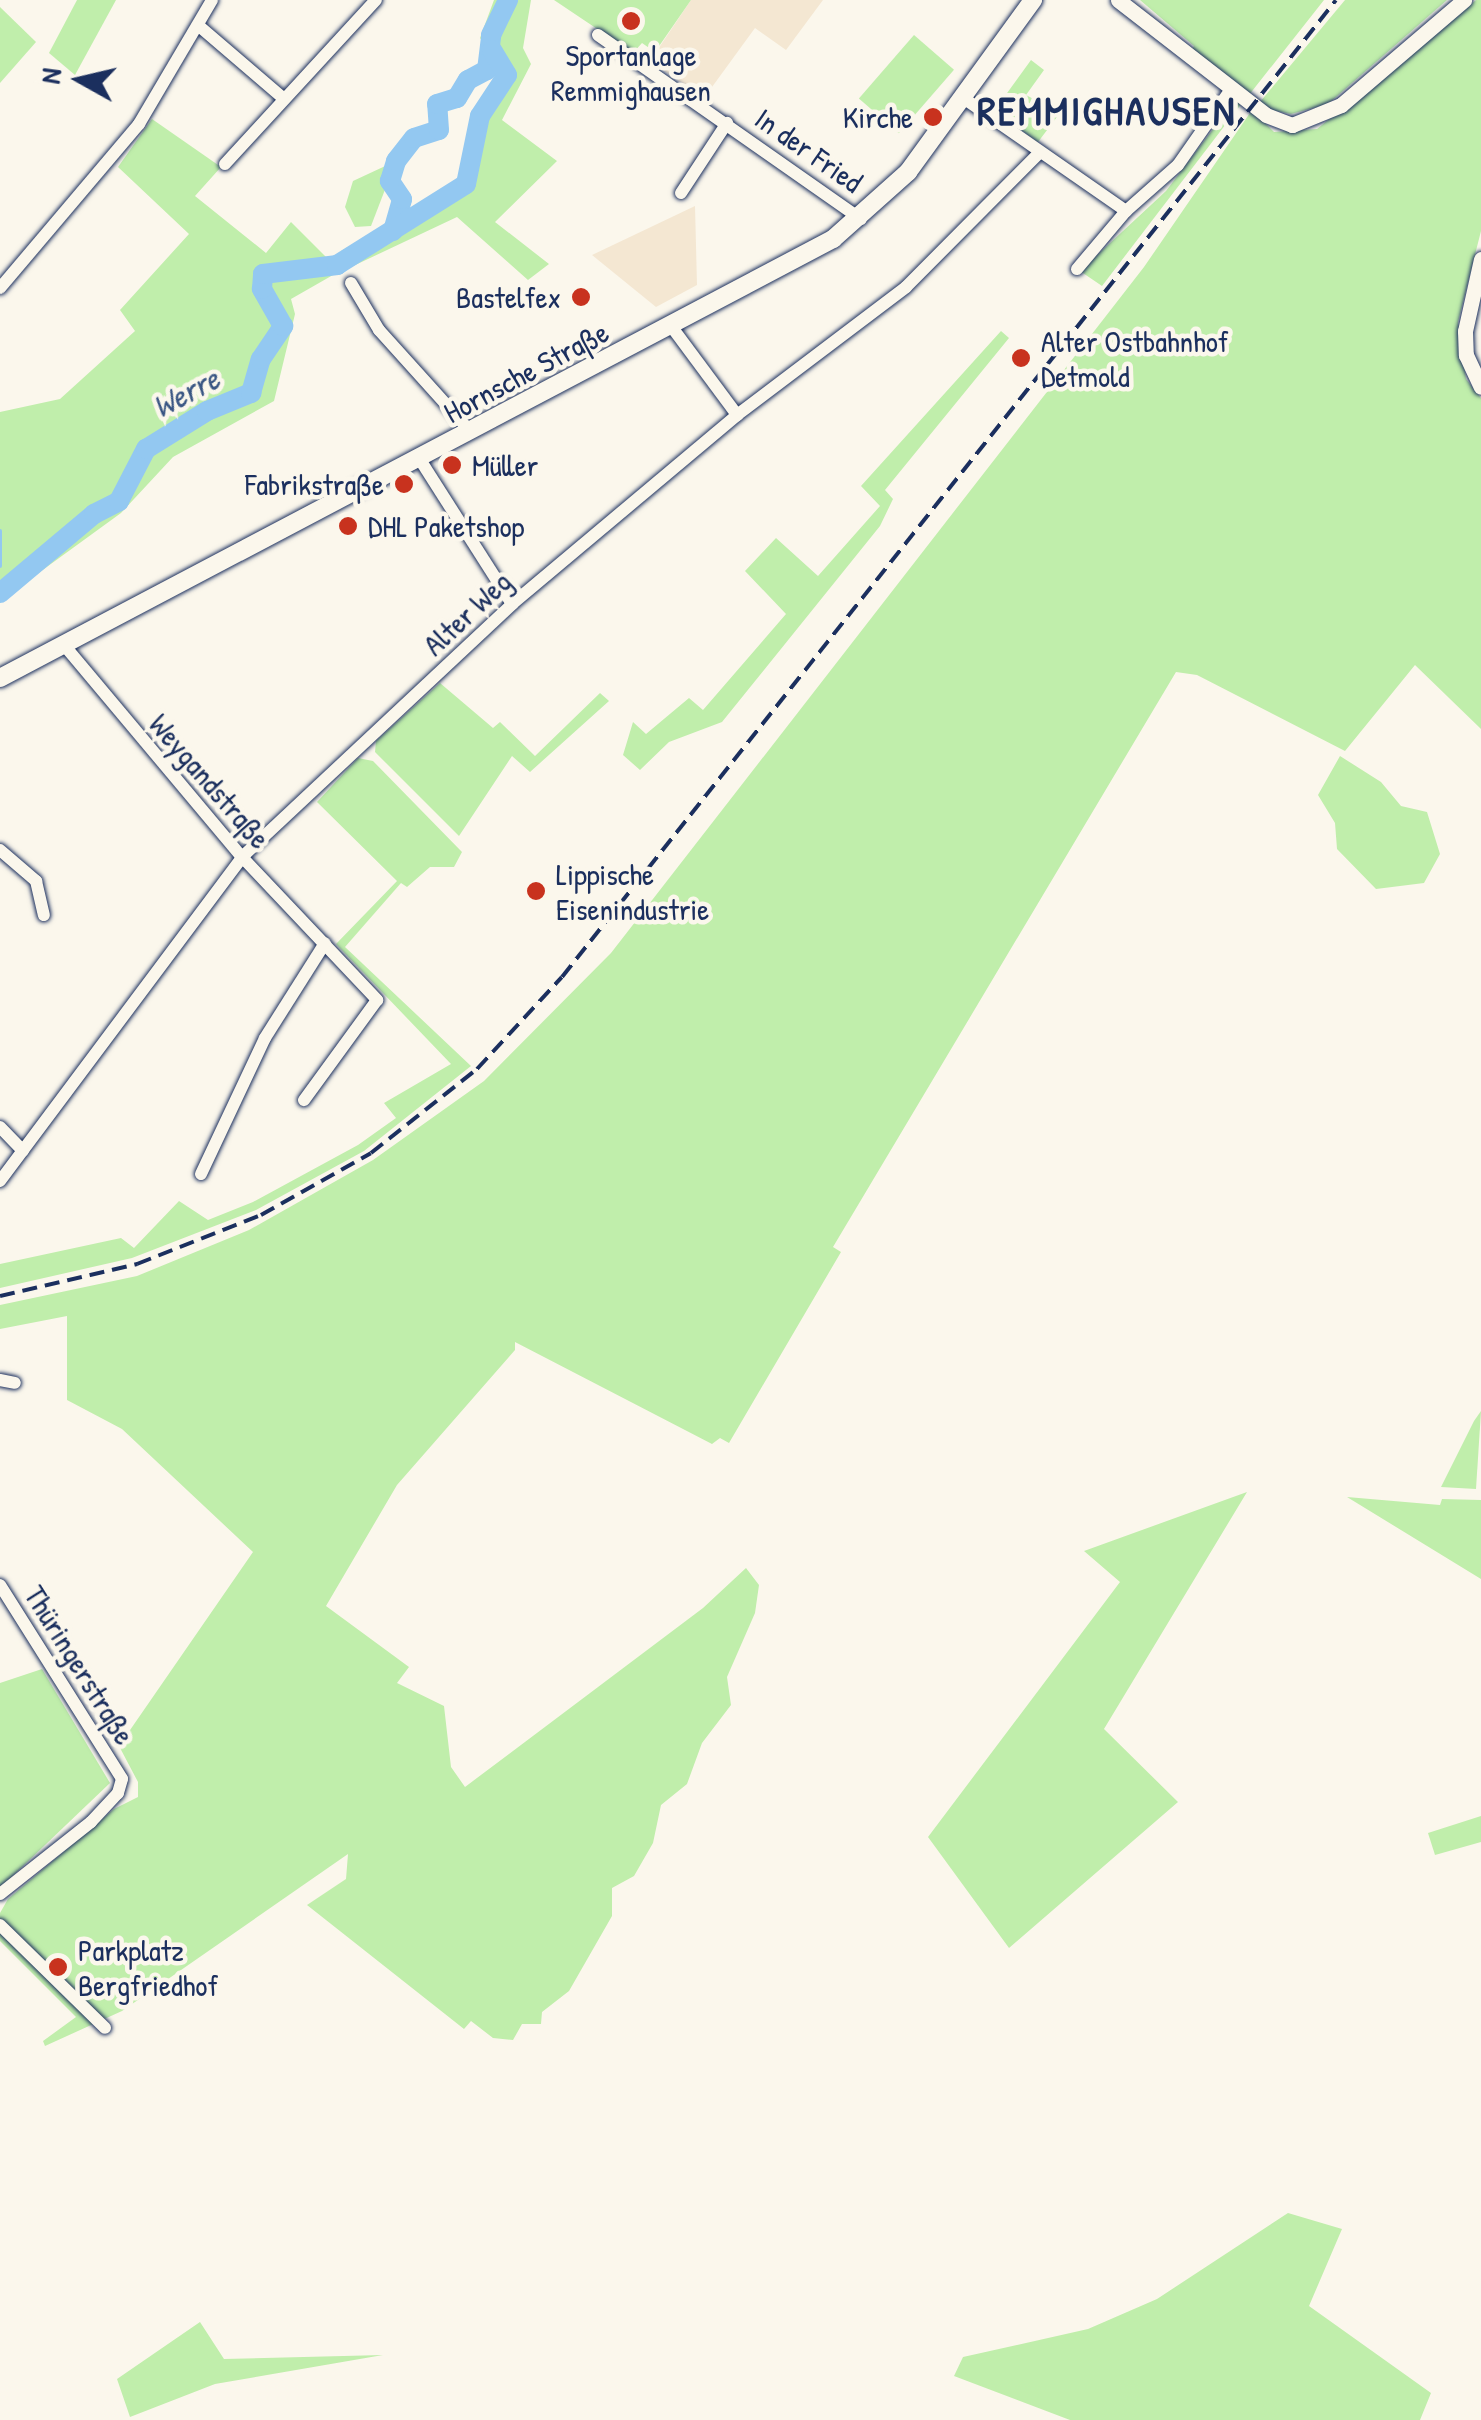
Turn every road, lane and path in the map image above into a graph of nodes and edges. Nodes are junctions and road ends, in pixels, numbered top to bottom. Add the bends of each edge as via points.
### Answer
1 (212, 0) edge
2 (376, 0) edge
3 (1033, 0) edge
4 (1118, 0) edge
5 (1464, 0) edge
6 (199, 26) junction
7 (598, 35) dead end
8 (1232, 88) junction
9 (962, 97) junction
10 (283, 98) junction
11 (727, 123) junction
12 (1040, 152) junction
13 (225, 164) dead end
14 (681, 193) dead end
15 (1126, 211) junction
16 (860, 220) junction
17 (1481, 259) edge
18 (1077, 269) dead end
19 (351, 284) dead end
20 (0, 288) edge
21 (671, 326) junction
22 (1481, 387) edge
23 (737, 415) junction
24 (470, 431) junction
25 (419, 458) junction
26 (512, 604) junction
27 (64, 645) junction
28 (0, 678) edge
29 (0, 850) edge
30 (242, 857) junction
31 (44, 914) dead end
32 (325, 944) junction
33 (304, 1100) dead end
34 (0, 1128) edge
35 (23, 1150) junction
36 (201, 1174) dead end
37 (0, 1180) edge
38 (0, 1380) edge
39 (15, 1383) dead end
40 (0, 1585) edge
41 (0, 1894) edge
42 (0, 1925) edge
43 (105, 2028) dead end

1 - 6 street
2 - 10 street
3 - 9 main road, Hornsche Straße
4 - 8 street
5 - 8 street via 1316,120 1279,122
6 - 10 street
6 - 20 street via 140,124
7 - 11 street, In der Fried
8 - 15 street via 1178,165
9 - 12 street
9 - 16 main road, Hornsche Straße via 908,172
10 - 13 street
11 - 14 street, In der Fried
11 - 16 street, In der Fried
12 - 15 street
12 - 23 street, Alter Weg via 906,288
15 - 18 street
16 - 21 main road, Hornsche Straße
17 - 22 street via 1464,331 1466,355
19 - 24 street via 380,330
21 - 23 street
21 - 24 main road, Hornsche Straße
23 - 26 street, Alter Weg
24 - 25 main road, Hornsche Straße
25 - 26 street
25 - 27 main road, Hornsche Straße
26 - 30 street, Alter Weg
27 - 28 main road, Hornsche Straße
27 - 30 street, Weygandstraße
29 - 31 street via 36,882
30 - 32 street, Weygandstraße
30 - 35 street, Alter Weg
32 - 33 street, Weygandstraße via 378,1005
32 - 36 street via 265,1038
34 - 35 street
35 - 37 street, Alter Weg
38 - 39 street
40 - 41 street, Thüringerstraße via 122,1779 118,1793 90,1822
42 - 43 street

